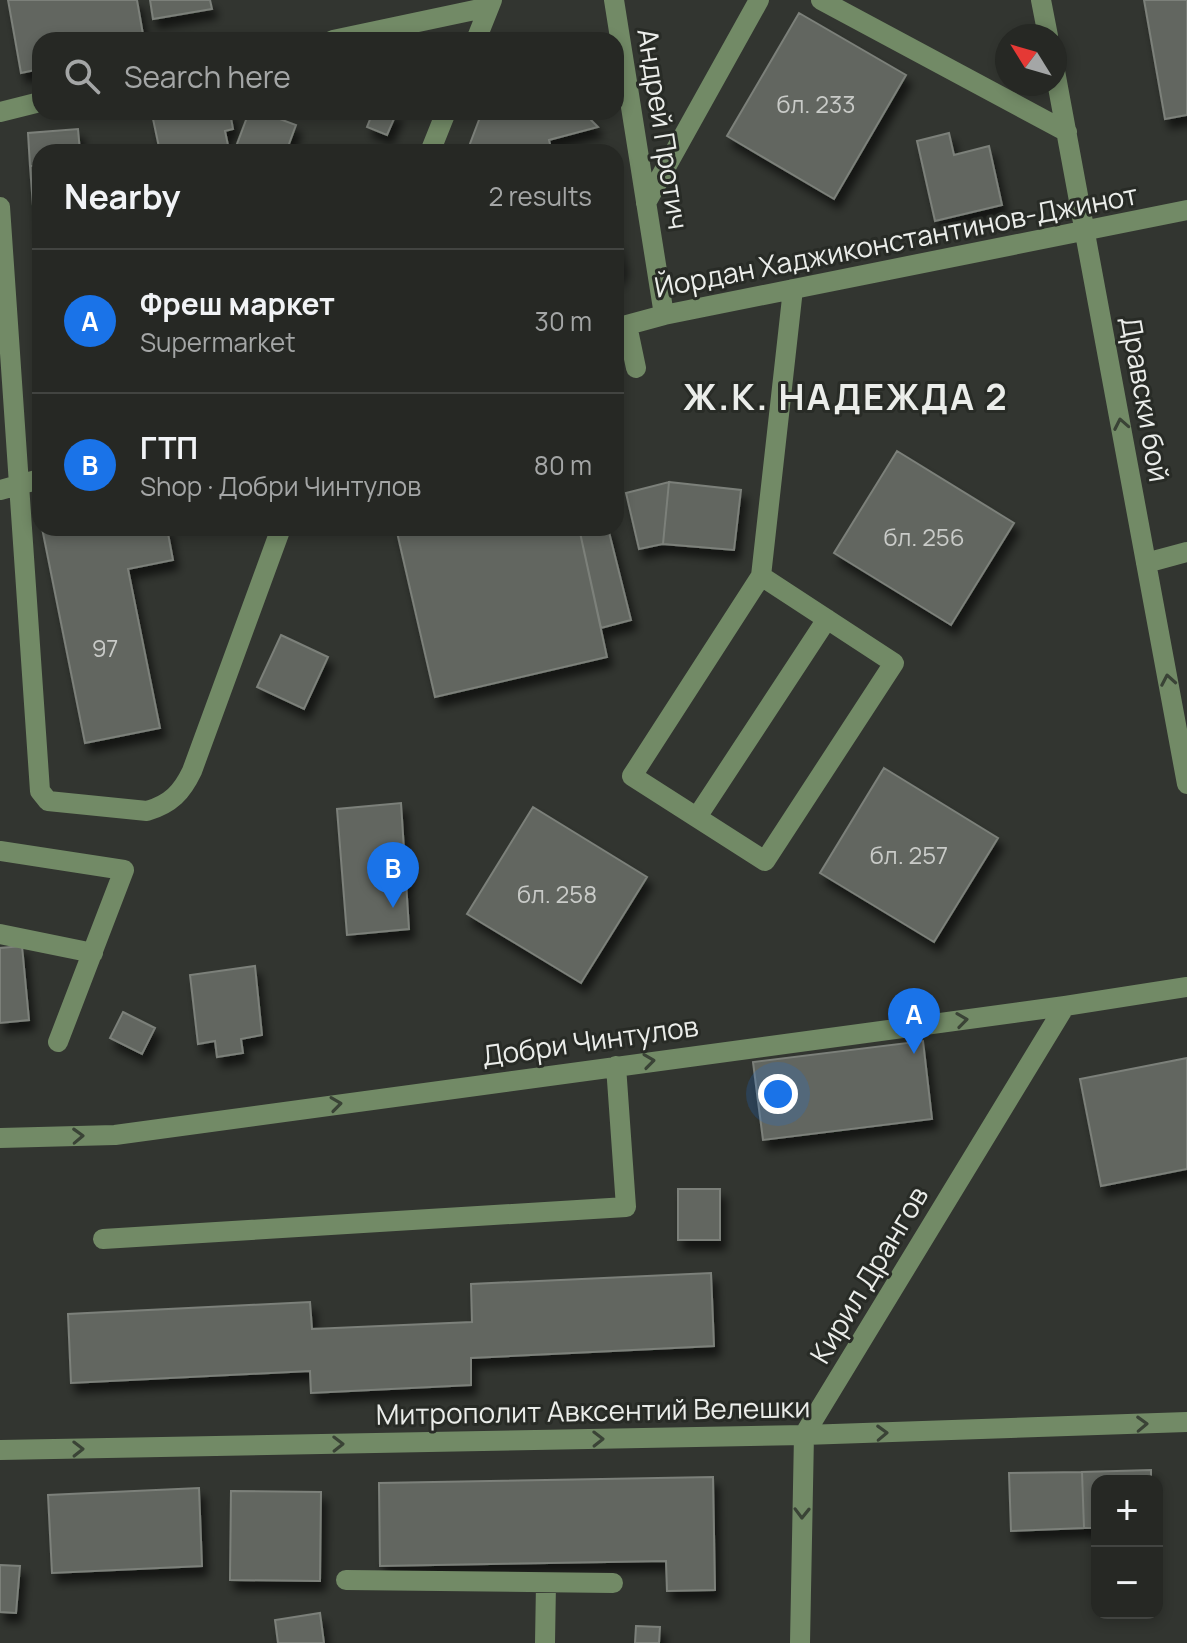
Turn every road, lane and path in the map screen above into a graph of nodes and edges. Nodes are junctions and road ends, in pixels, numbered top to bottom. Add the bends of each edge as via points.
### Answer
1 (759, 0) edge
2 (821, 0) edge
3 (1041, 0) edge
4 (487, 2) edge
5 (619, 5) edge
6 (1046, 24) edge
7 (365, 32) edge
8 (478, 32) edge
9 (623, 32) edge
10 (624, 42) edge
11 (1060, 96) edge
12 (32, 104) edge
13 (0, 112) edge
14 (443, 120) edge
15 (1067, 132) junction
16 (433, 144) edge
17 (646, 203) junction
18 (0, 207) edge
19 (1187, 210) edge
20 (1085, 230) junction
21 (793, 289) junction
22 (4, 290) edge
23 (664, 315) junction
24 (624, 325) edge
25 (624, 332) edge
26 (636, 368) dead end
27 (32, 481) edge
28 (9, 487) edge
29 (278, 536) edge
30 (1187, 552) edge
31 (1146, 563) junction
32 (761, 576) junction
33 (827, 619) junction
34 (1187, 784) edge
35 (697, 817) junction
36 (0, 851) edge
37 (0, 934) edge
38 (93, 953) junction
39 (1187, 987) edge
40 (1065, 1006) junction
41 (58, 1042) dead end
42 (616, 1066) junction
43 (0, 1138) edge
44 (103, 1239) dead end
45 (1187, 1422) edge
46 (804, 1435) junction
47 (0, 1450) edge
48 (346, 1580) dead end
49 (546, 1583) junction
50 (613, 1583) dead end
51 (545, 1643) edge
52 (800, 1643) edge

1 - 17 street
2 - 15 street
3 - 6 street
4 - 7 street
4 - 8 street
5 - 9 street, Андрей Протич
10 - 17 street, Андрей Протич
11 - 15 street, Дравски бой
12 - 13 street
14 - 16 street
15 - 20 street, Дравски бой
17 - 23 street, Андрей Протич
18 - 22 street
19 - 20 street, Йордан Хаджиконстантинов-Джинот
20 - 21 street, Йордан Хаджиконстантинов-Джинот
31 -> 20 street, Дравски бой
21 - 23 street, Йордан Хаджиконстантинов-Джинот
21 - 32 street
22 - 28 street
23 - 24 street, Йордан Хаджиконстантинов-Джинот
25 - 26 street
27 - 28 street
28 - 29 street via 40,791 53,803 147,811 182,792
30 - 31 street
34 -> 31 street, Дравски бой
32 - 33 street
32 - 35 street via 632,776
33 - 35 street
33 - 35 street via 894,663 765,861
36 - 38 street via 124,870
37 - 38 street
38 - 41 street
39 - 40 street, Добри Чинтулов
42 -> 40 street, Добри Чинтулов
40 - 46 street, Кирил Дрангов
43 -> 42 street, Добри Чинтулов via 115,1135
42 - 44 street via 626,1207
46 -> 45 street, Митрополит Авксентий Велешки
47 -> 46 street, Митрополит Авксентий Велешки
46 -> 52 street
48 - 49 street
49 - 50 street
49 - 51 street

